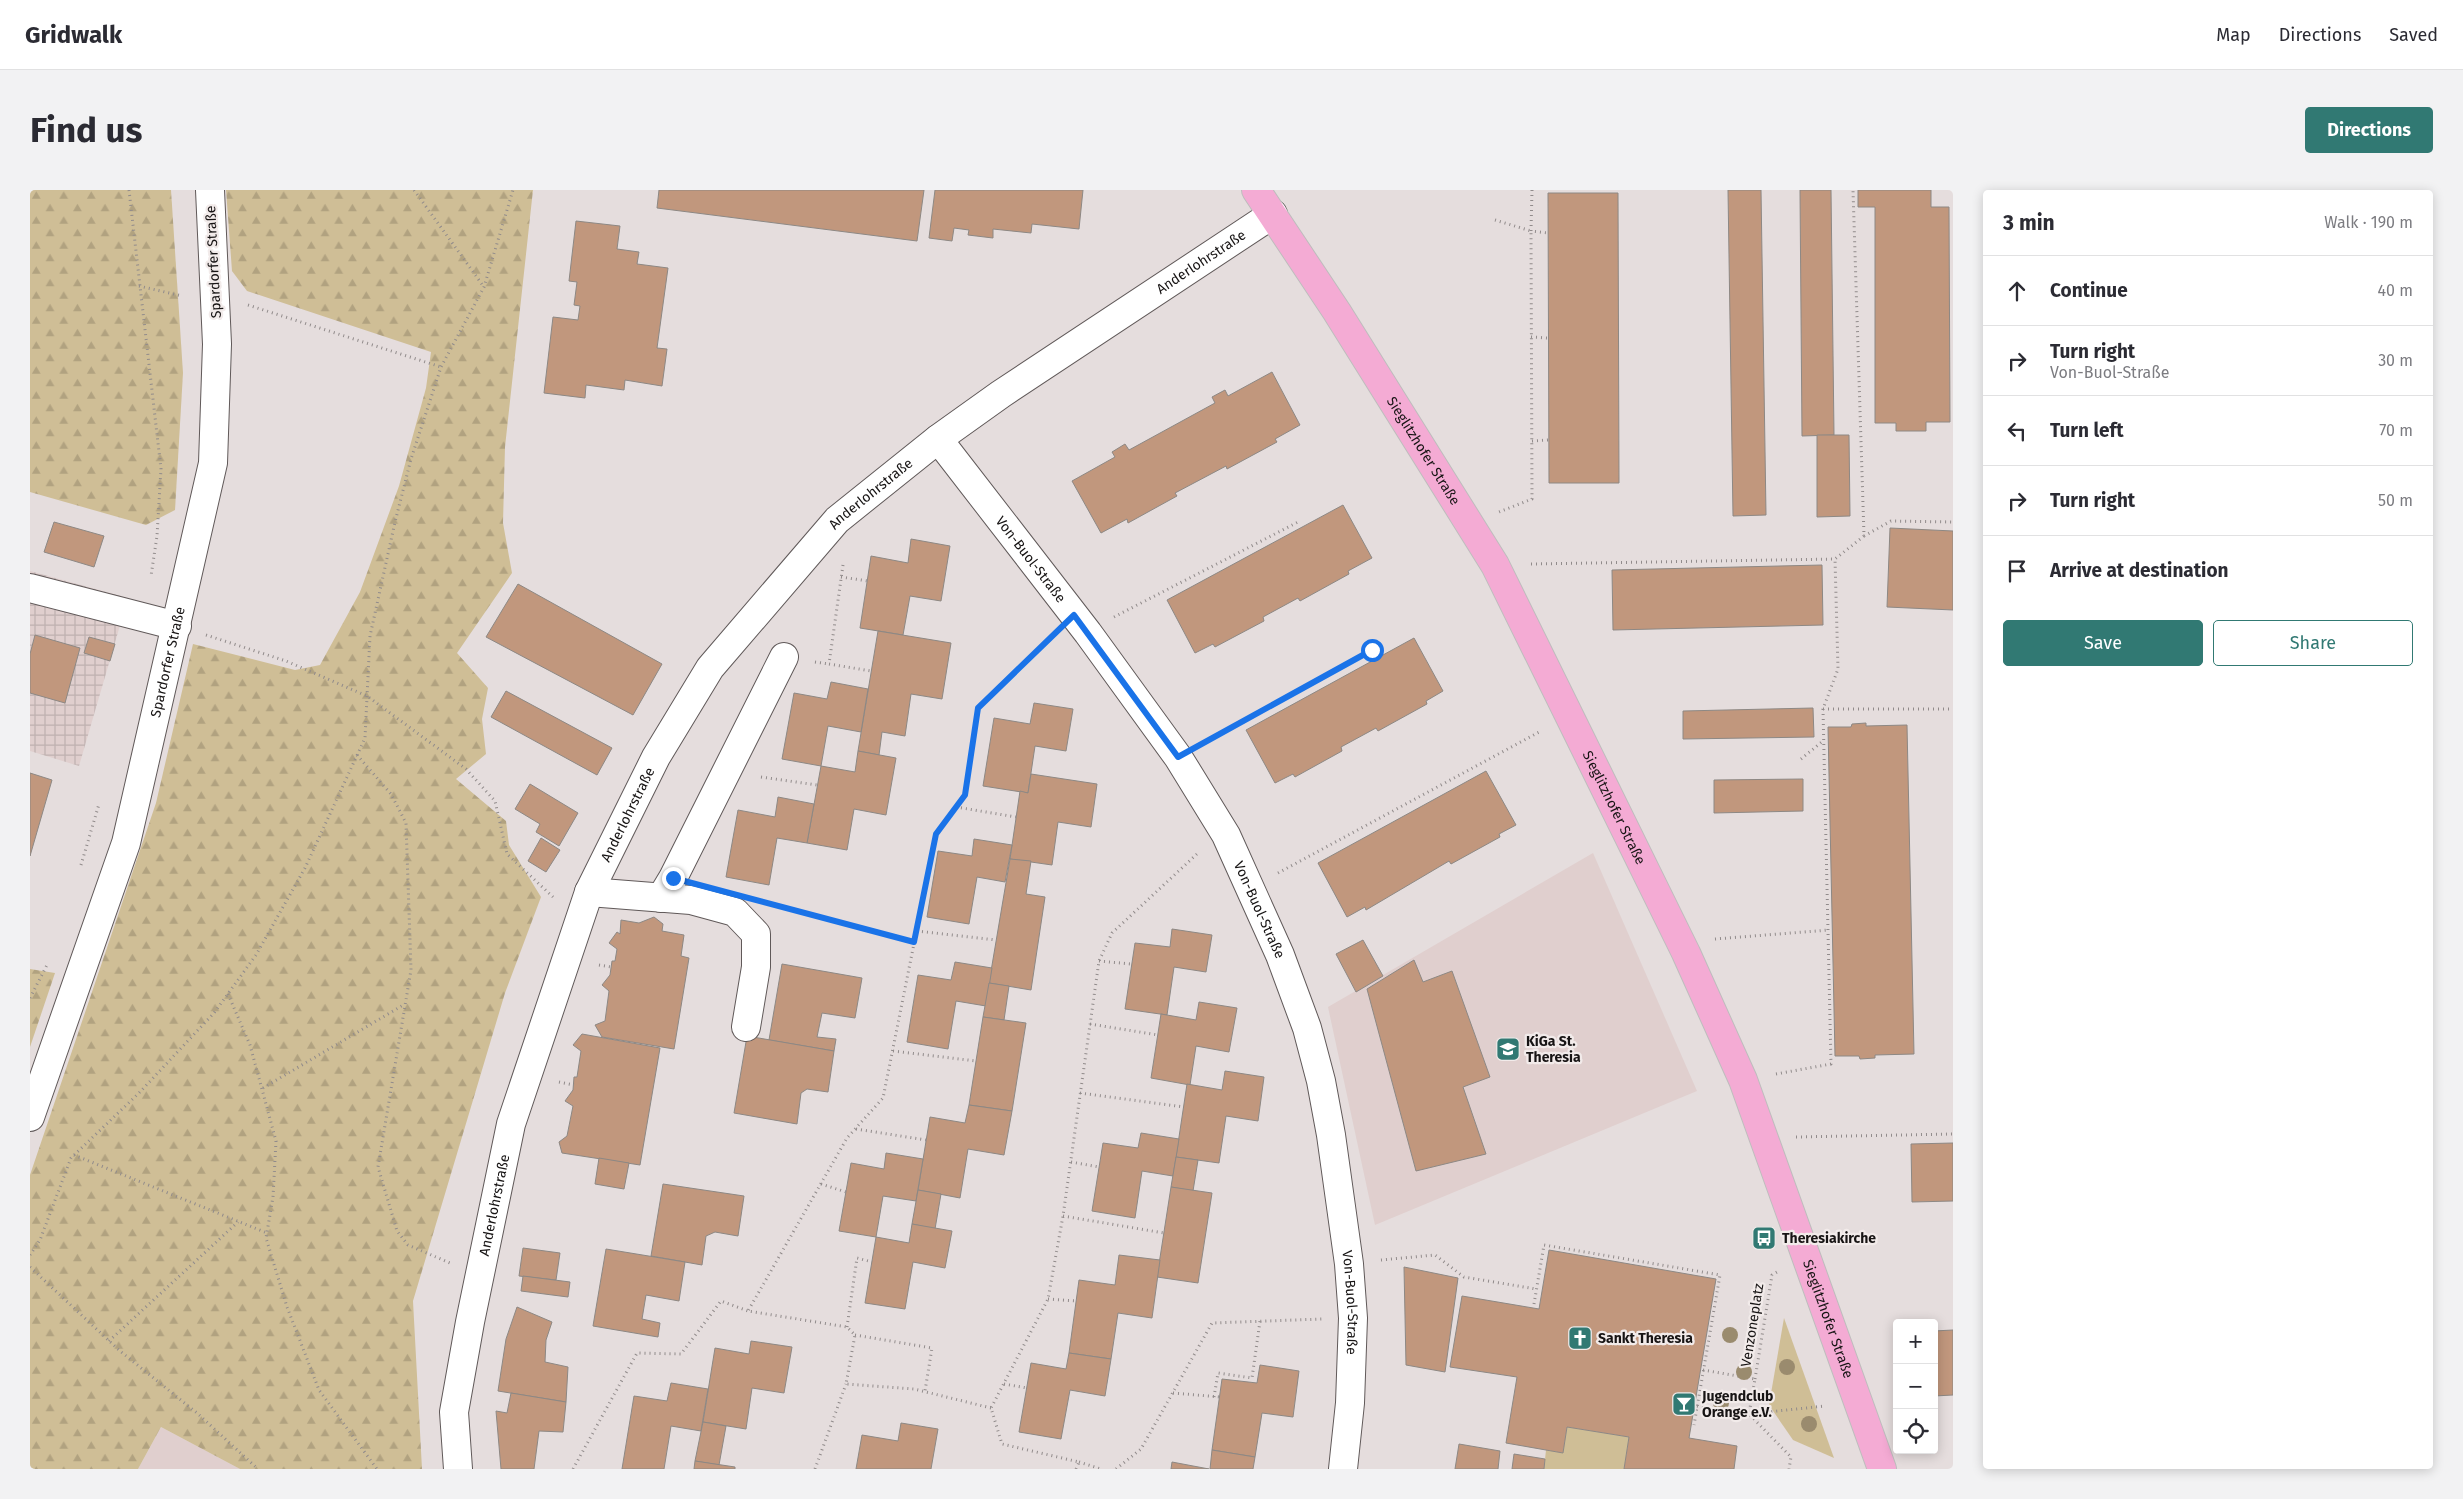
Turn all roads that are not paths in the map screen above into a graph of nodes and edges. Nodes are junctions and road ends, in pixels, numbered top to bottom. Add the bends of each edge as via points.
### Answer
1 (210, 190) edge
2 (1256, 190) edge
3 (1273, 214) junction
4 (938, 440) junction
5 (30, 588) edge
6 (177, 626) junction
7 (784, 657) dead end
8 (589, 892) junction
9 (661, 898) junction
10 (746, 1027) dead end
11 (30, 1117) edge
12 (458, 1469) edge
13 (1343, 1469) edge
14 (1882, 1469) edge

1 - 6 street, Spardorfer Straße via 217,344 213,463
2 - 3 main road, Sieglitzhofer Straße
3 - 4 street, Anderlohrstraße via 1001,394
3 - 14 main road, Sieglitzhofer Straße via 1495,565 1686,953 1743,1080
4 - 8 street, Anderlohrstraße via 837,520 710,668 656,757
4 - 13 street, Von-Buol-Straße via 1081,624 1178,757 1226,835 1280,955 1307,1028 1321,1081 1348,1264 1353,1318 1350,1403
5 - 6 street
6 - 11 street, Spardorfer Straße via 126,843
7 - 9 street
8 - 9 street
8 - 12 street, Anderlohrstraße via 511,1124 454,1412
9 - 10 street via 691,900 735,912 756,934 756,967

